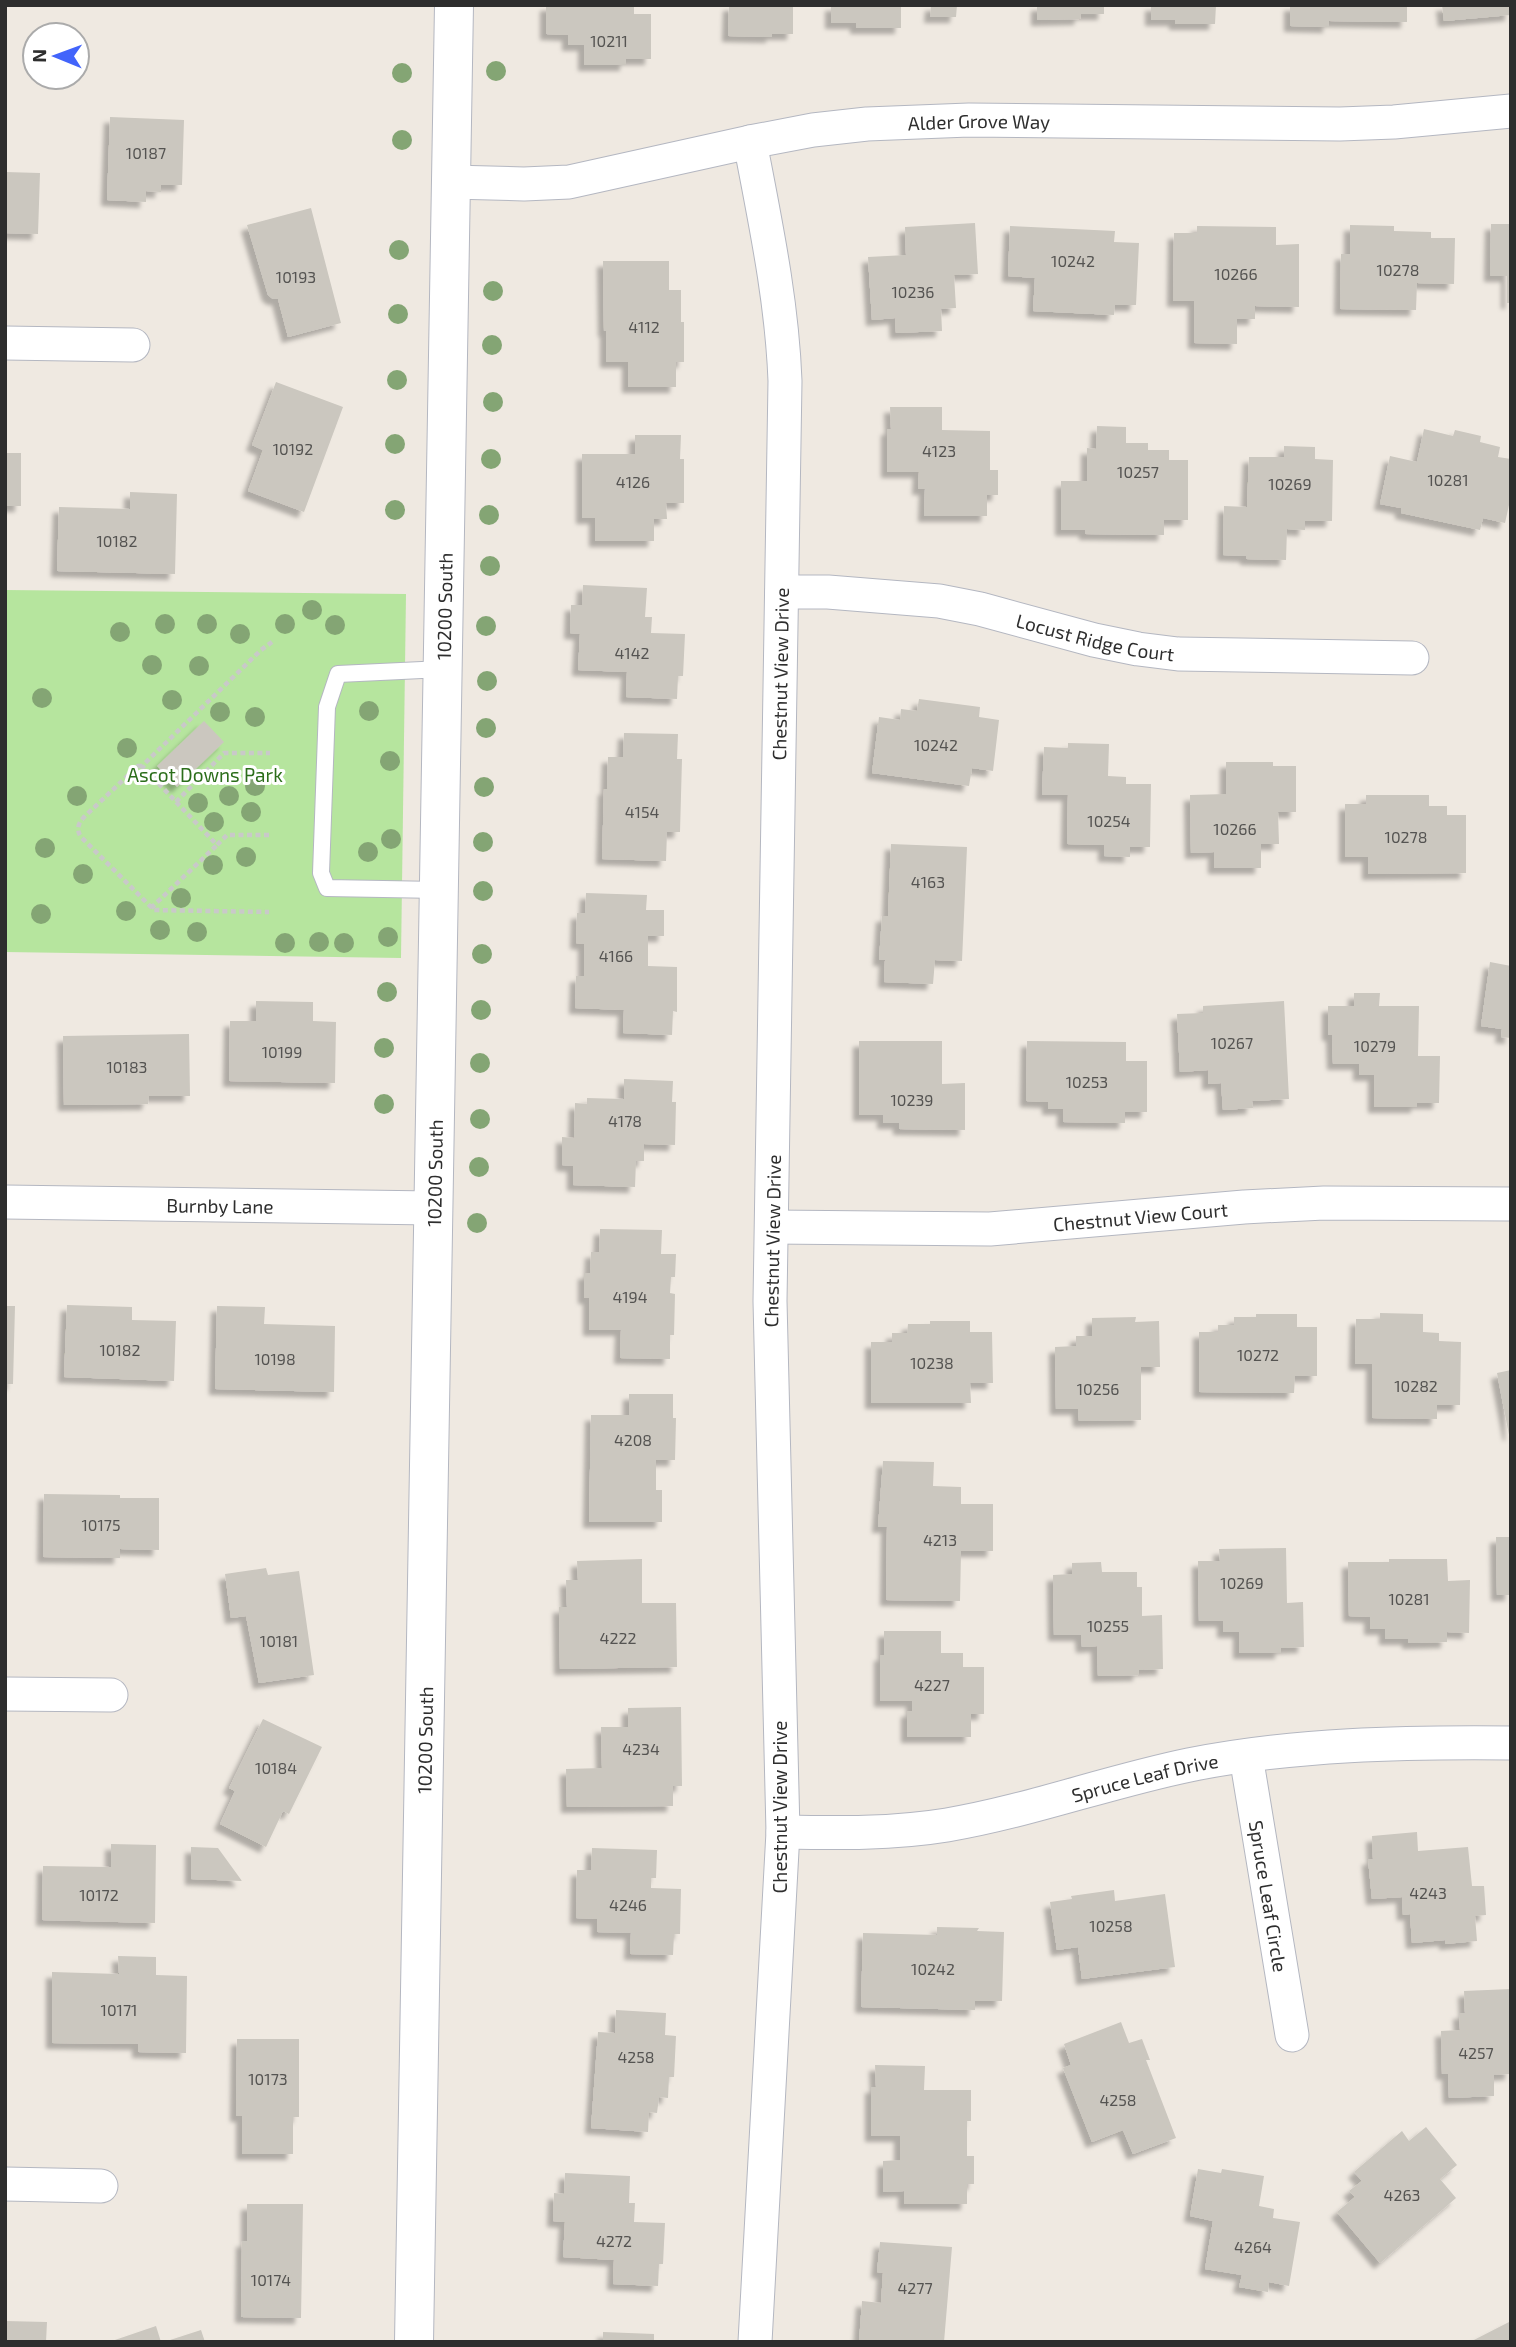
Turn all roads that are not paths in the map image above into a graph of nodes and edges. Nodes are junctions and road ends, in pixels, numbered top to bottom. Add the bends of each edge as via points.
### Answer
1 (454, 5) edge
2 (1511, 111) edge
3 (750, 142) junction
4 (451, 182) junction
5 (5, 342) edge
6 (133, 345) dead end
7 (782, 593) junction
8 (1412, 658) dead end
9 (443, 669) junction
10 (439, 890) junction
11 (5, 1202) edge
12 (1511, 1203) edge
13 (433, 1208) junction
14 (772, 1227) junction
15 (5, 1694) edge
16 (111, 1695) dead end
17 (1511, 1743) edge
18 (1246, 1756) junction
19 (783, 1832) junction
20 (1292, 2035) dead end
21 (5, 2185) edge
22 (101, 2186) dead end
23 (414, 2342) edge
24 (755, 2342) edge

1 - 4 street, 10200 South
2 - 3 street, Alder Grove Way via 1316,125 917,121 813,130
3 - 4 street, Alder Grove Way via 569,182
3 - 7 street, Chestnut View Drive via 783,331
4 - 9 street, 10200 South
5 - 6 street
7 - 8 street, Locust Ridge Court via 939,601 1094,640 1178,654
7 - 14 street, Chestnut View Drive
9 - 10 street, 10200 South
9 - 10 lane via 338,674 327,707 321,873 327,888
10 - 13 street, 10200 South
11 - 13 street, Burnby Lane
12 - 14 street, Chestnut View Court via 1324,1203 990,1229
13 - 23 street, 10200 South
14 - 19 street, Chestnut View Drive
15 - 16 street
17 - 18 street, Spruce Leaf Drive via 1352,1744
18 - 19 street, Spruce Leaf Drive via 1189,1765 947,1825 897,1831
18 - 20 street, Spruce Leaf Circle
19 - 24 street, Chestnut View Drive
21 - 22 street

